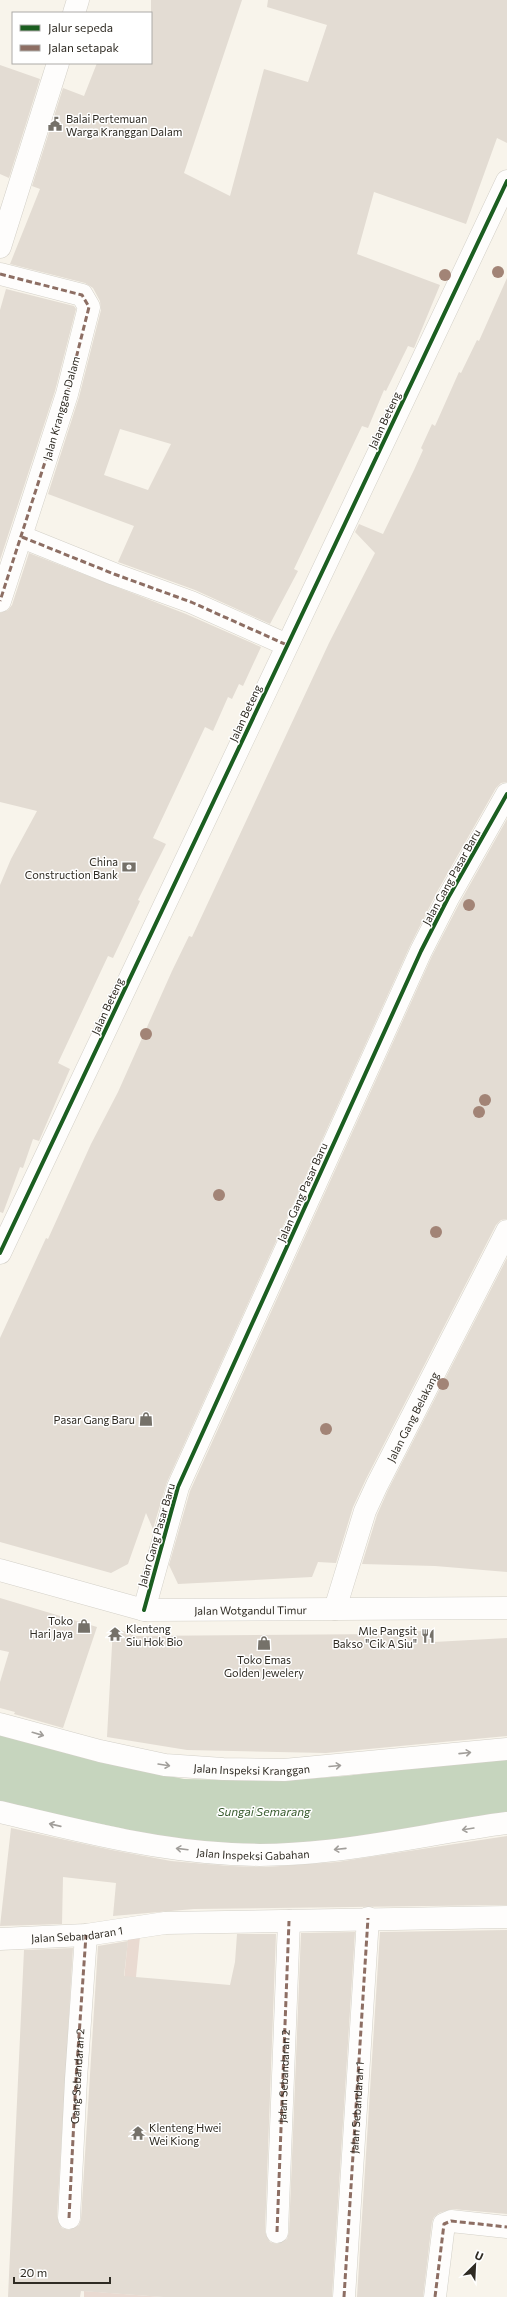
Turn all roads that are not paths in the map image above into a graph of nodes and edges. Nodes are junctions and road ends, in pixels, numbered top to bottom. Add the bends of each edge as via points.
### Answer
1 (78, 0) edge
2 (74, 12) edge
3 (58, 64) edge
4 (507, 181) edge
5 (0, 247) edge
6 (0, 274) edge
7 (22, 537) junction
8 (0, 601) edge
9 (287, 645) junction
10 (507, 794) edge
11 (507, 1232) edge
12 (2, 1241) edge
13 (0, 1570) edge
14 (507, 1608) edge
15 (335, 1609) junction
16 (144, 1610) junction
17 (0, 1724) edge
18 (507, 1749) edge
19 (0, 1812) edge
20 (507, 1823) edge
21 (507, 1917) edge
22 (368, 1918) junction
23 (289, 1921) junction
24 (86, 1935) junction
25 (0, 1938) edge
26 (69, 2218) dead end
27 (507, 2227) edge
28 (277, 2232) dead end
29 (344, 2297) edge
30 (435, 2297) edge

1 - 2 street
3 - 5 street
4 - 9 street, Jalan Beteng
6 - 7 street, Jalan Kranggan Dalam via 82,295 89,307 67,394
7 - 8 street, Jalan Kranggan Dalam
7 - 9 street via 191,602
9 - 12 street, Jalan Beteng
10 - 16 street, Jalan Gang Pasar Baru via 421,950 178,1487
11 - 15 street, Jalan Gang Belakang via 365,1511
13 - 16 street, Jalan Wotgandul Timur
14 - 15 street, Jalan Wotgandul Timur
15 - 16 street, Jalan Wotgandul Timur
17 -> 18 street, Jalan Inspeksi Kranggan via 100,1751 165,1765 223,1769 284,1770
20 -> 19 street, Jalan Inspeksi Gabahan via 343,1849 232,1854 122,1840
21 - 22 street, Jalan Sebandaran 1
22 - 23 street, Jalan Sebandaran 1
22 - 29 street, Jalan Sebandaran 1
23 - 24 street, Jalan Sebandaran 1 via 165,1923
23 - 28 street, Jalan Sebandaran 2
24 - 25 street, Jalan Sebandaran 1
24 - 26 street, Gang Sebandaran 2
27 - 30 street via 451,2221 444,2224

